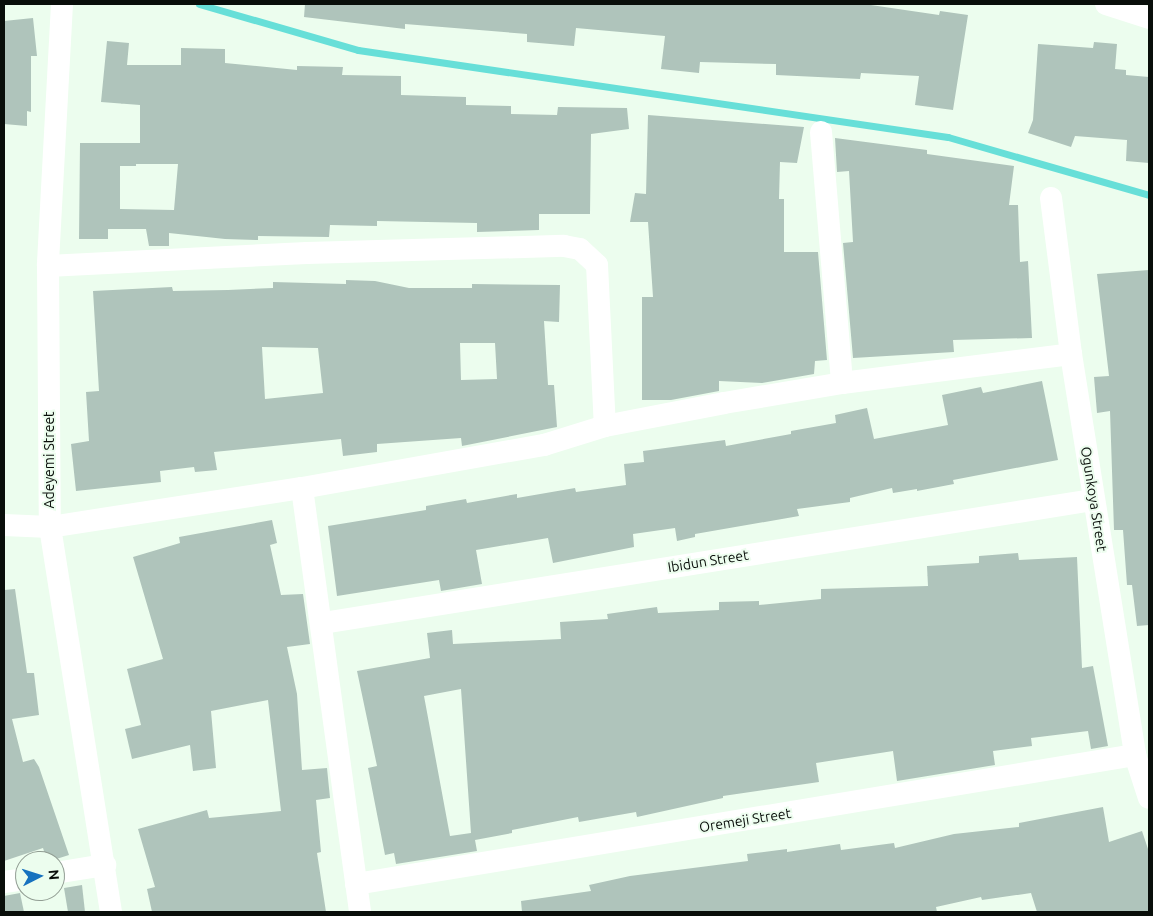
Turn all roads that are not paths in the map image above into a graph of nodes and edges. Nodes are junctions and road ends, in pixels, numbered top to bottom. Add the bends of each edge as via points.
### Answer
1 (62, 4) edge
2 (1106, 4) edge
3 (1149, 18) edge
4 (821, 132) dead end
5 (1051, 198) dead end
6 (48, 266) junction
7 (1071, 354) junction
8 (842, 383) junction
9 (605, 426) junction
10 (302, 488) junction
11 (1093, 500) junction
12 (4, 525) edge
13 (50, 528) junction
14 (323, 623) junction
15 (1135, 755) junction
16 (1149, 798) edge
17 (105, 865) junction
18 (65, 871) edge
19 (356, 884) junction
20 (111, 912) edge
21 (360, 912) edge

1 - 6 street, Adeyemi Street
2 - 3 street
4 - 8 street
5 - 7 street, Ogunkoya Street
6 - 9 street via 308,253 564,246 580,249 598,265
6 - 13 street, Adeyemi Street
7 - 8 street
7 - 11 street, Ogunkoya Street
8 - 9 street
9 - 10 street via 544,445
10 - 13 street
10 - 14 street
11 - 14 street, Ibidun Street
11 - 15 street, Ogunkoya Street
12 - 13 street
13 - 17 street, Adeyemi Street
14 - 19 street
15 - 16 street, Ogunkoya Street
15 - 19 street, Oremeji Street
17 - 18 street
17 - 20 street, Adeyemi Street
19 - 21 street

